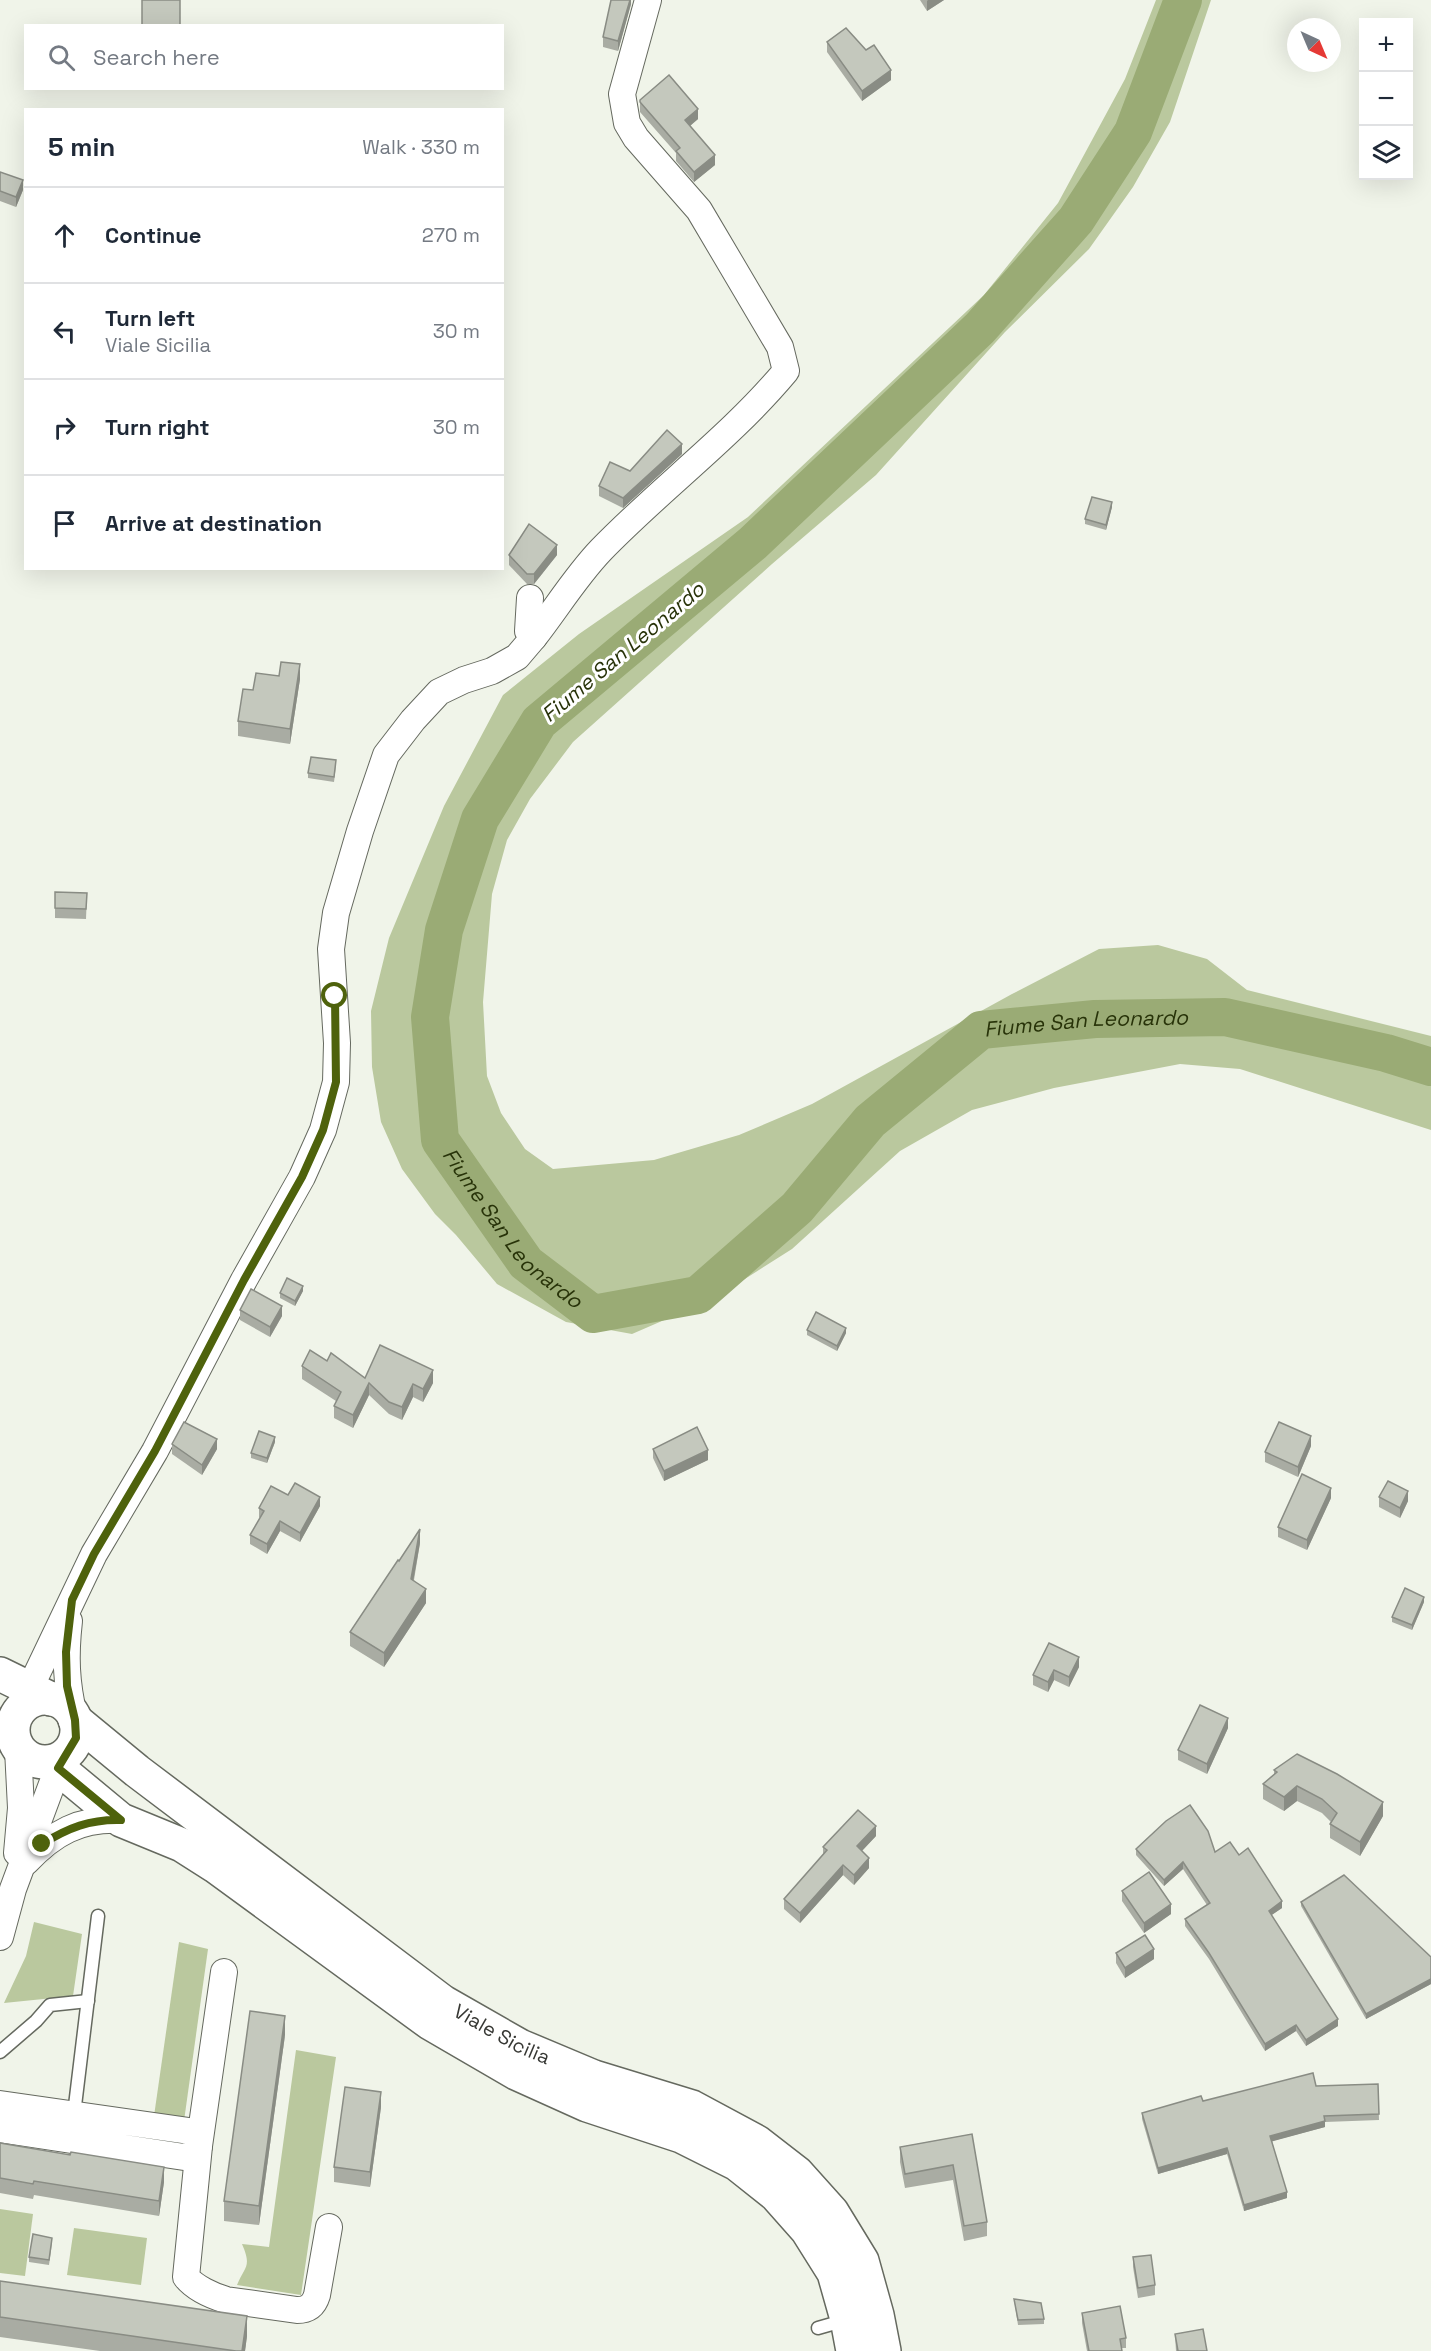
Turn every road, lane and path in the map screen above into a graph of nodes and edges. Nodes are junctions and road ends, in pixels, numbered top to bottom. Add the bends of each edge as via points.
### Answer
1 (648, 0) edge
2 (530, 598) dead end
3 (534, 638) junction
4 (72, 1600) junction
5 (0, 1674) edge
6 (35, 1716) edge
7 (59, 1761) junction
8 (121, 1820) junction
9 (17, 1878) junction
10 (98, 1916) dead end
11 (0, 1936) edge
12 (224, 1972) dead end
13 (88, 2001) junction
14 (0, 2052) edge
15 (0, 2104) edge
16 (74, 2114) junction
17 (0, 2129) edge
18 (199, 2146) junction
19 (329, 2227) dead end
20 (853, 2351) edge
21 (884, 2351) edge

1 - 3 street via 622,94 627,123 699,210 780,347 786,371 709,450 600,551
2 - 3 street via 528,631
3 - 4 street via 517,657 492,672 439,692 386,755 336,913 331,949 336,1082 323,1130 302,1177
4 - 6 street
4 - 6 street via 67,1686
5 - 6 main road
6 - 7 main road via 32,1760
6 - 7 main road via 76,1738
6 - 9 street via 21,1808
6 - 21 main road, Viale Sicilia via 137,1771 443,2002 520,2046 594,2078 692,2108 757,2142 797,2173 832,2212 862,2261
7 - 8 main road, Viale Sicilia
7 - 9 street
8 - 9 street via 92,1821 67,1829 42,1844
8 - 20 main road, Viale Sicilia via 182,1845 215,1866 430,2023 516,2073 587,2105 681,2136 737,2164 776,2195 807,2230 834,2273 833,2324
9 - 11 street
10 - 13 lane
12 - 18 street
13 - 14 lane via 50,2005
13 - 16 lane
15 - 16 street
16 - 18 street via 189,2131 196,2135
17 - 18 street via 184,2157 195,2153
18 - 19 street via 185,2273 192,2283 226,2300 308,2309 317,2295

